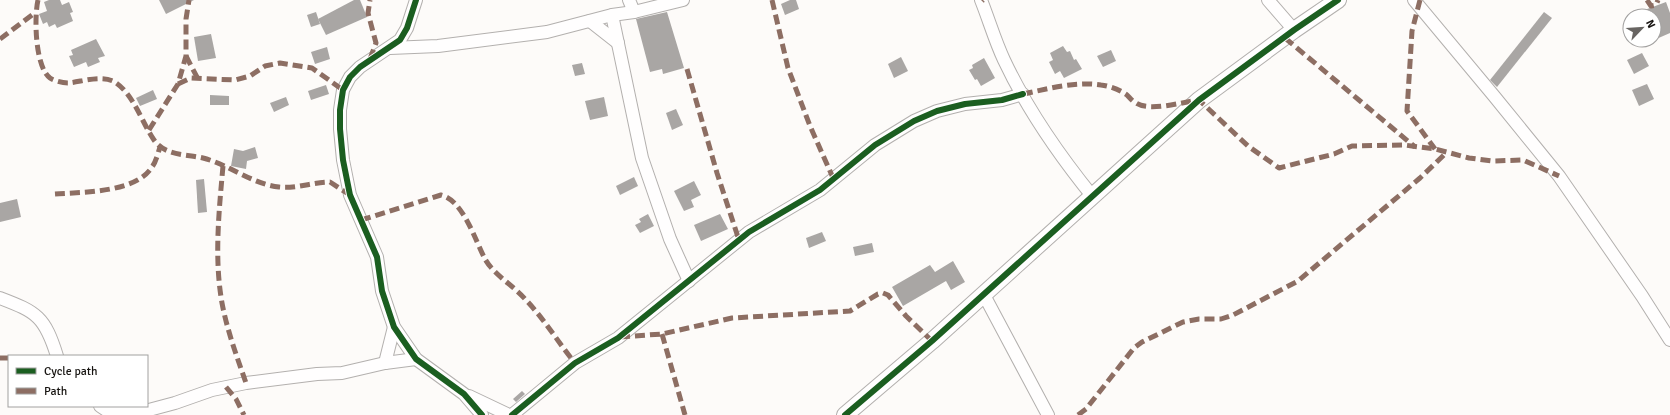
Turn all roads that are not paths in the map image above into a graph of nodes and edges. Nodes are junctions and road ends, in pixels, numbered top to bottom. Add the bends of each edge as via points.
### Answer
1 (416, 0) edge
2 (629, 0) edge
3 (683, 0) edge
4 (981, 0) edge
5 (1268, 0) edge
6 (1338, 0) edge
7 (1414, 0) edge
8 (634, 12) junction
9 (612, 15) junction
10 (590, 21) junction
11 (1294, 30) junction
12 (618, 43) junction
13 (390, 48) junction
14 (1023, 94) junction
15 (1092, 197) junction
16 (689, 281) junction
17 (984, 296) junction
18 (0, 298) edge
19 (394, 327) junction
20 (1670, 340) edge
21 (57, 355) edge
22 (416, 359) junction
23 (385, 363) junction
24 (464, 394) junction
25 (102, 407) edge
26 (482, 415) edge
27 (511, 415) edge
28 (845, 415) edge
29 (1048, 415) edge

1 - 13 street via 407,28 400,40
2 - 8 street
3 - 8 street
4 - 14 street via 1004,60
5 - 11 street
6 - 11 street
7 - 20 street via 1559,176
8 - 9 street
9 - 10 street
9 - 12 street
10 - 12 street
10 - 13 street via 547,32 504,38 438,46
11 - 15 street via 1199,100
12 - 16 street via 642,158 670,239
13 - 19 street via 370,59 347,81 340,110 340,129 350,195 377,257 382,290
14 - 15 street
14 - 16 street via 1002,100 965,104 937,111 914,121 875,145 820,190 749,232
15 - 17 street
16 - 27 street via 618,338 575,363
17 - 28 street
17 - 29 street
18 - 21 street via 26,308 37,316 46,327
19 - 22 street
19 - 23 street
22 - 23 street
22 - 24 street
23 - 25 street via 342,373 246,383 212,390 145,411 122,413
24 - 26 street
24 - 27 street

